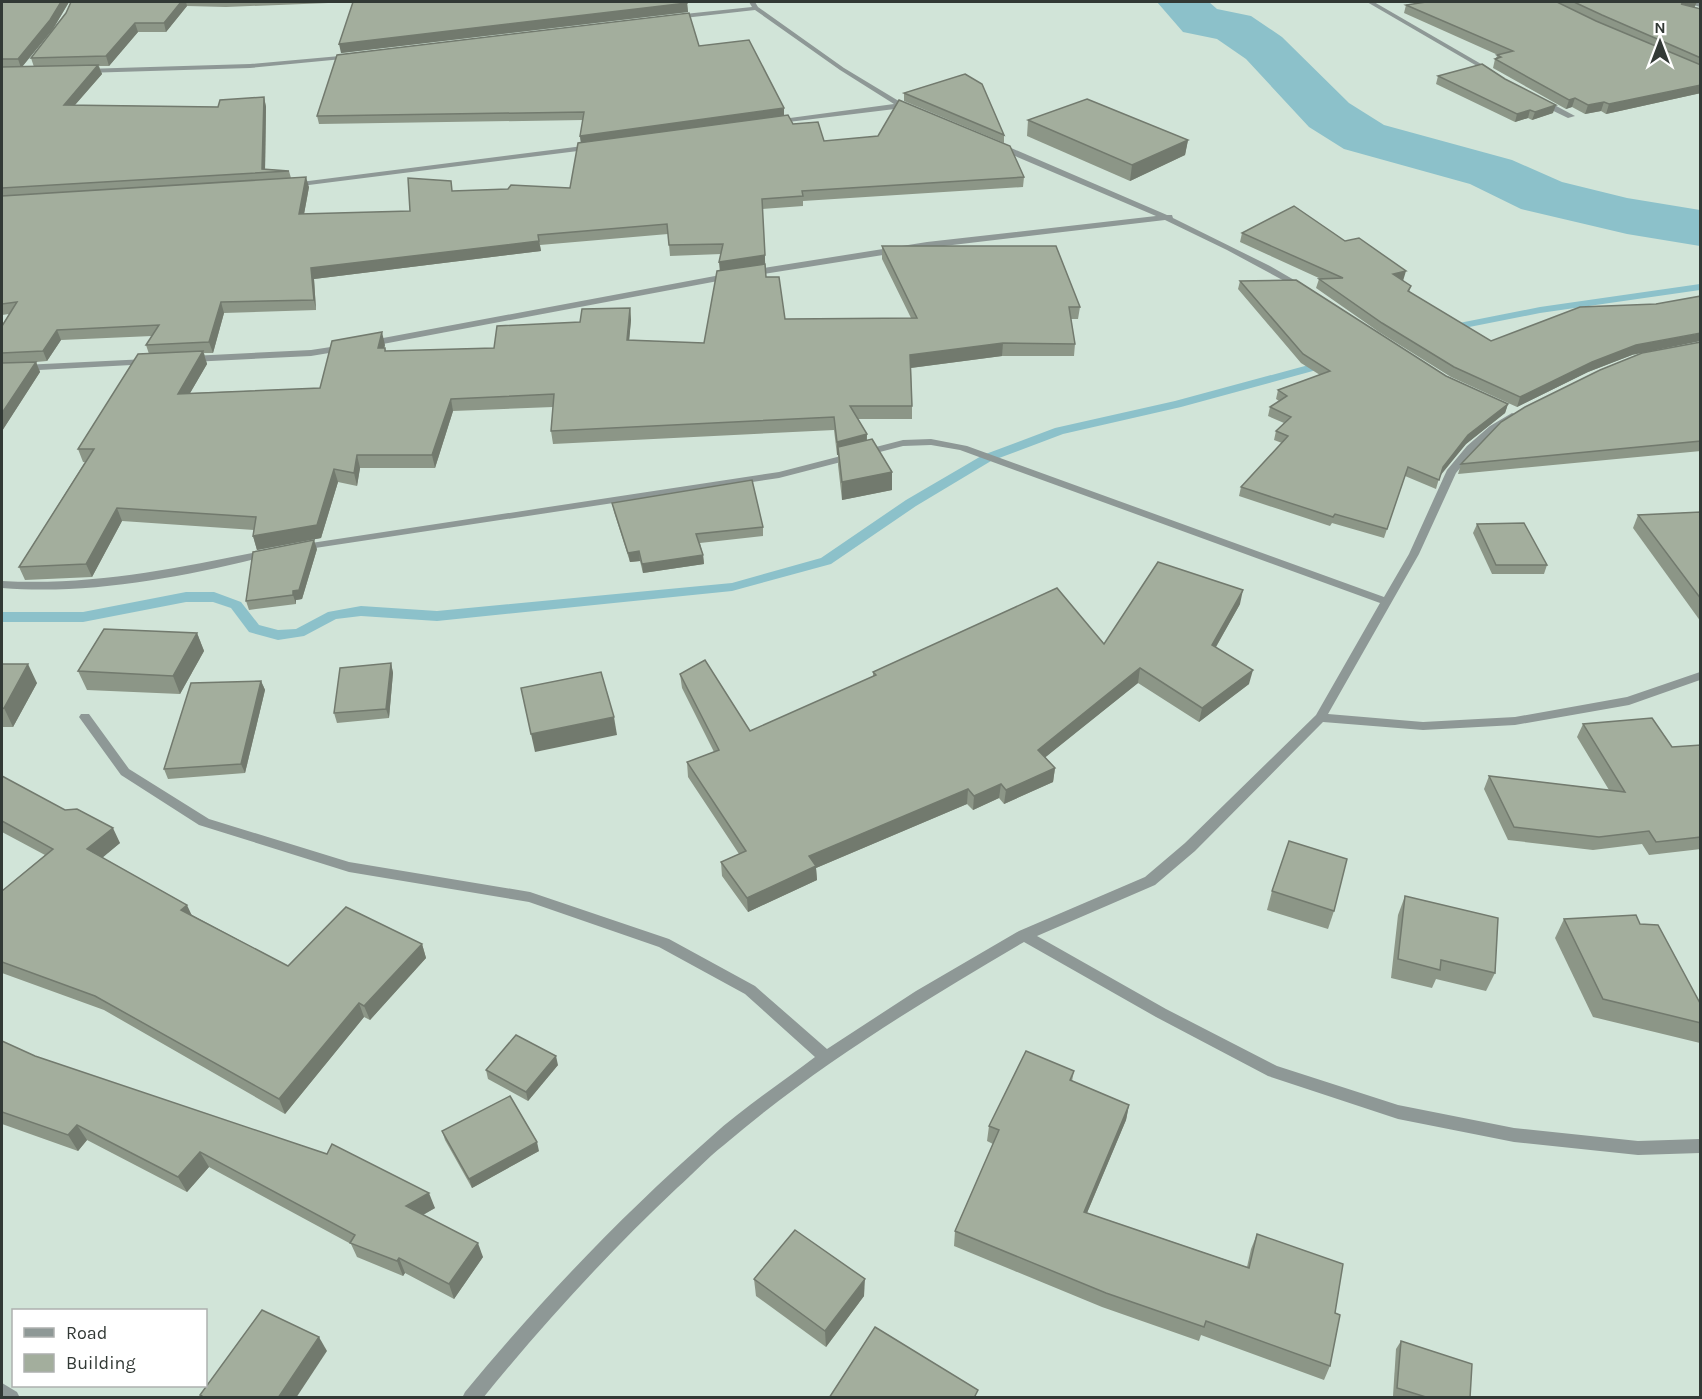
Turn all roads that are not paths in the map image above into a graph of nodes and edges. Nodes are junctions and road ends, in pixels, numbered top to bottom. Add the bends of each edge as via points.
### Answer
1 (1370, 2) edge
2 (1690, 2) edge
3 (754, 5) edge
4 (1701, 5) edge
5 (660, 19) edge
6 (363, 56) edge
7 (80, 71) edge
8 (1500, 78) edge
9 (1533, 98) edge
10 (900, 105) junction
11 (911, 109) edge
12 (1571, 117) dead end
13 (770, 122) edge
14 (986, 141) edge
15 (606, 145) edge
16 (280, 186) edge
17 (1169, 217) junction
18 (1312, 292) edge
19 (177, 360) edge
20 (153, 362) edge
21 (2, 369) edge
22 (1516, 410) edge
23 (295, 548) edge
24 (283, 550) edge
25 (2, 585) edge
26 (1388, 602) junction
27 (1701, 676) edge
28 (86, 717) dead end
29 (1320, 718) junction
30 (1024, 935) junction
31 (826, 1057) junction
32 (1701, 1146) edge
33 (2, 1392) edge
34 (11, 1398) edge
35 (471, 1398) edge

1 - 8 street
2 - 4 street
3 - 5 street
3 - 10 street
6 - 7 street via 250,66
9 - 12 street
10 - 11 street
10 - 13 street
14 - 17 street
15 - 16 street
17 - 18 street
17 - 19 street via 927,245 719,278 312,353
20 - 21 street
22 - 26 street via 1471,448 1451,472
23 - 26 street via 779,475 885,445 922,440 963,448
24 - 25 street via 109,584
26 - 29 street
27 - 29 street via 1629,701 1515,721 1423,726
28 - 31 street via 125,772 204,822 349,867 530,897 664,943 750,990
29 - 30 street via 1190,847 1150,881
30 - 31 street via 921,994
30 - 32 street via 1161,1014 1273,1071 1398,1112 1514,1135 1638,1148
31 - 35 street via 718,1140 619,1232
33 - 34 street

